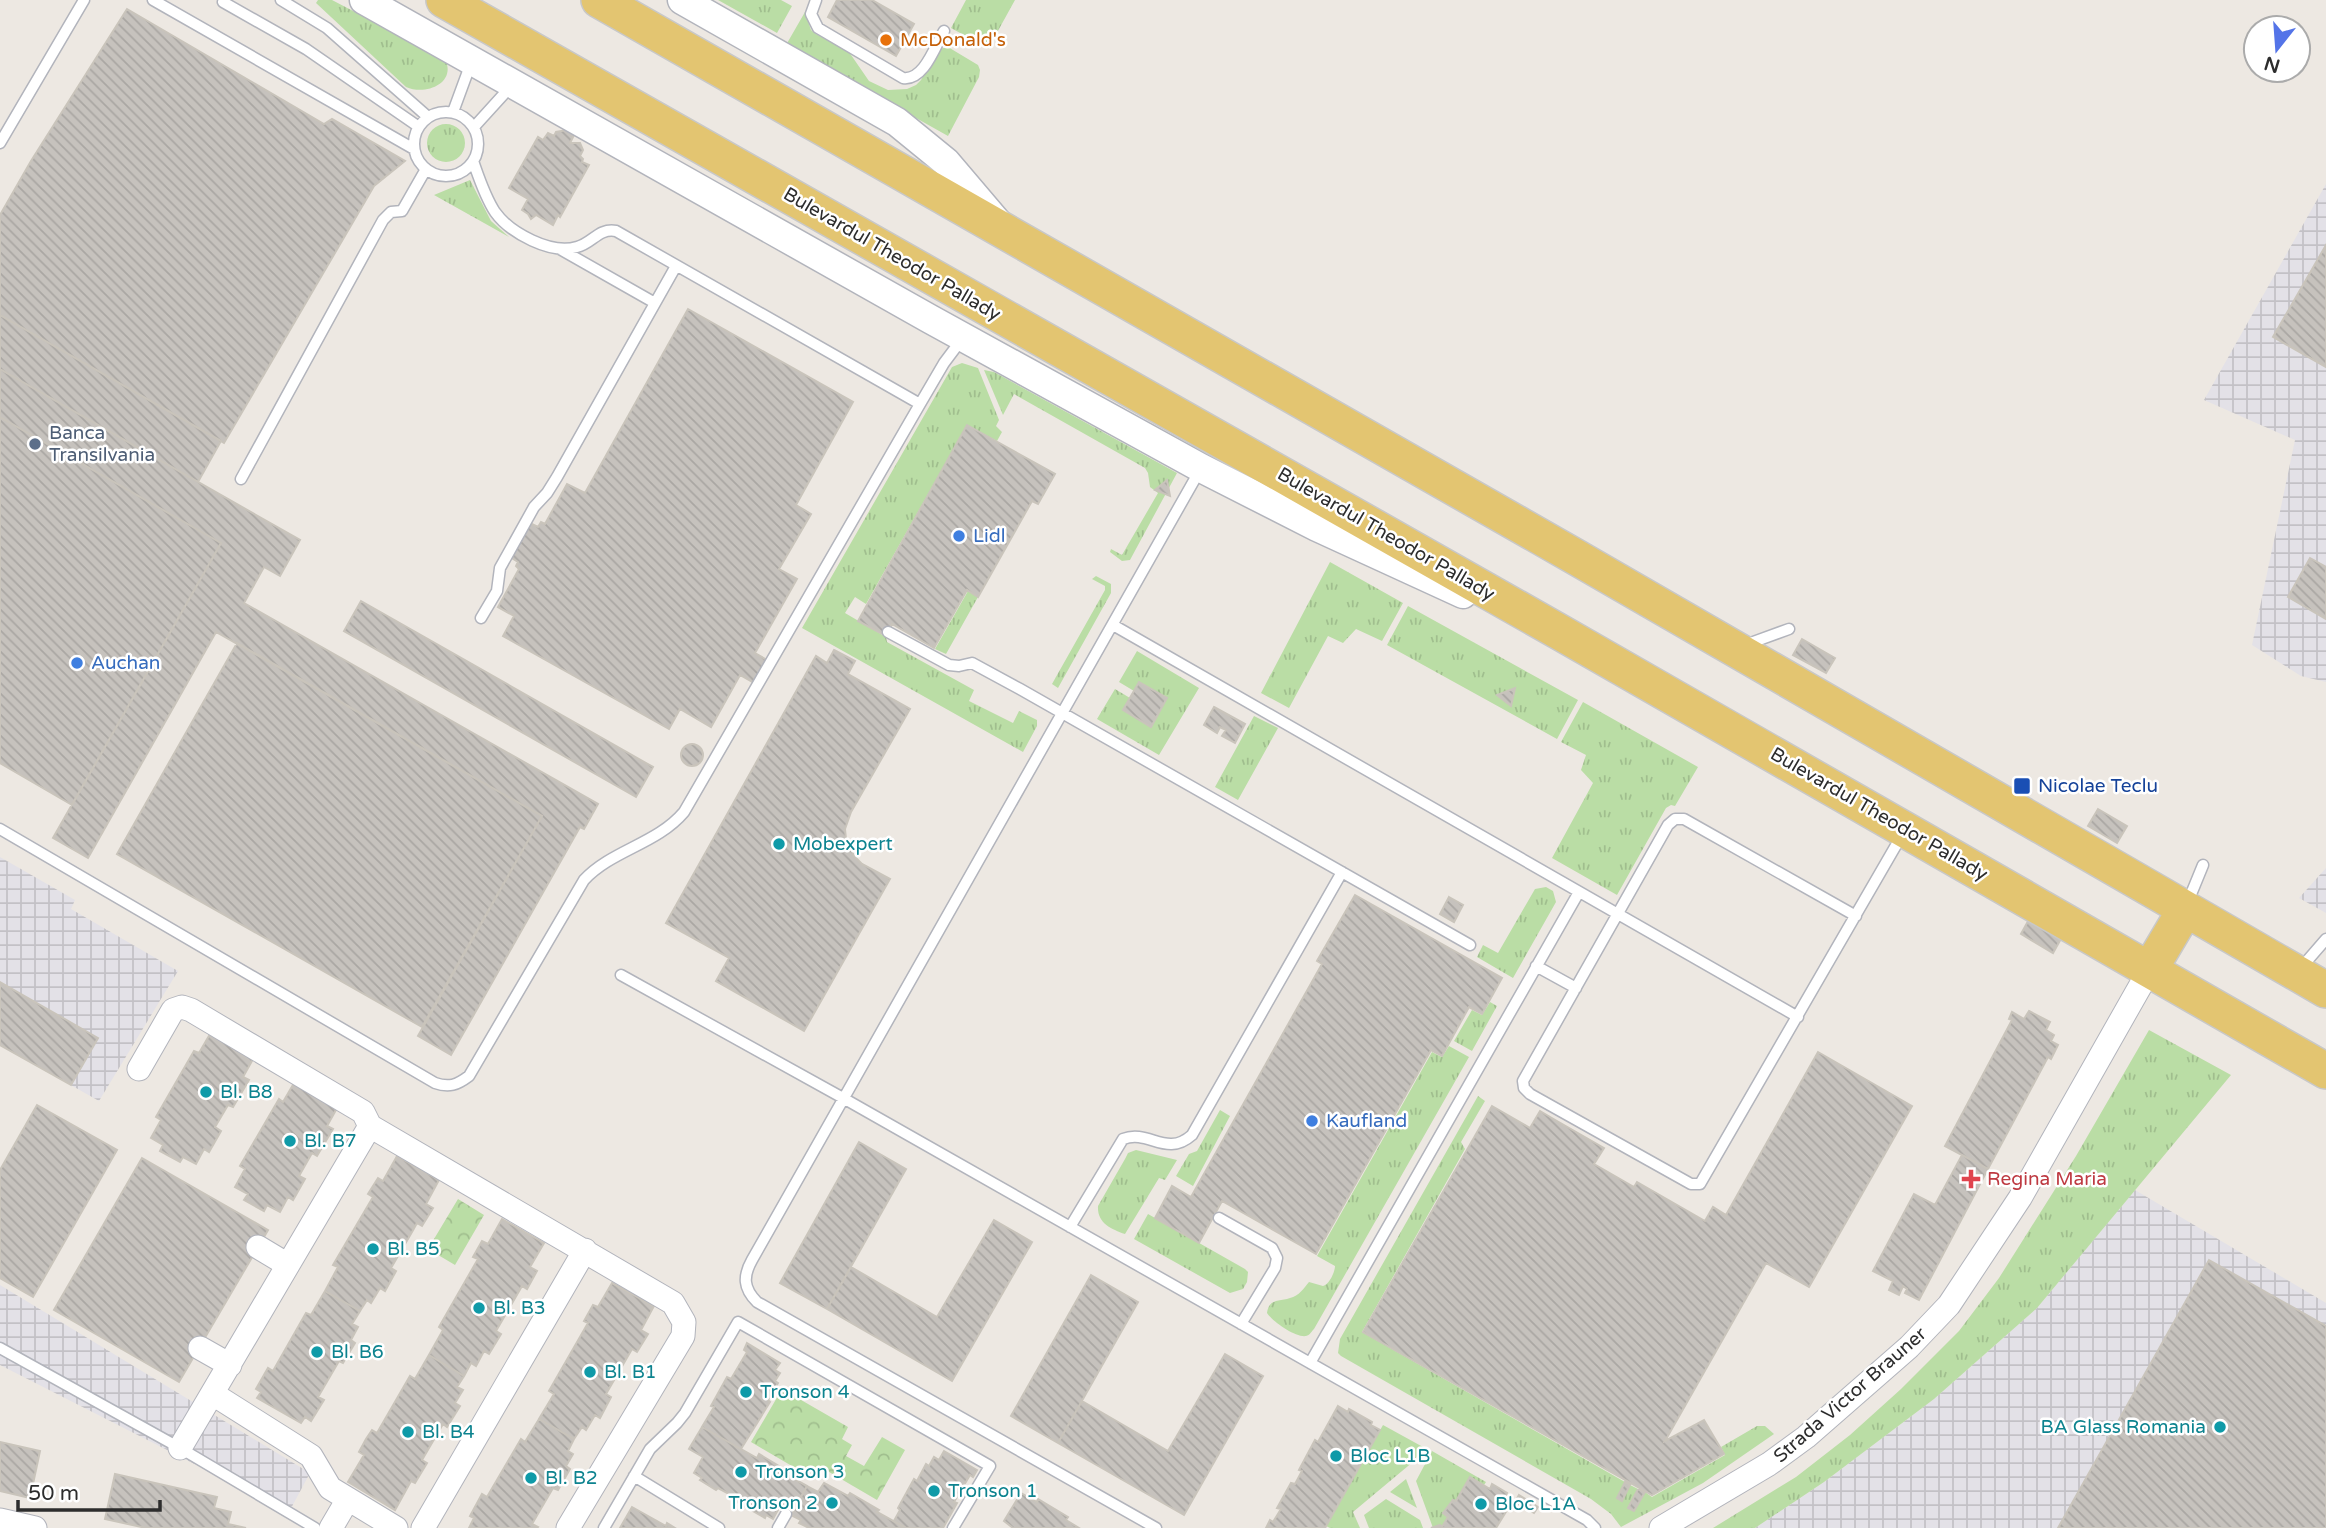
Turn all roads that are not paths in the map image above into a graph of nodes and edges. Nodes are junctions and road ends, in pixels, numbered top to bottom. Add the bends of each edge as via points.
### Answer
1 (84, 0) edge
2 (153, 0) edge
3 (281, 0) edge
4 (364, 0) edge
5 (444, 0) edge
6 (599, 0) edge
7 (682, 0) edge
8 (816, 0) edge
9 (223, 2) dead end
10 (943, 31) dead end
11 (472, 61) junction
12 (513, 84) junction
13 (453, 112) junction
14 (428, 117) junction
15 (419, 127) junction
16 (474, 127) junction
17 (0, 143) edge
18 (414, 149) junction
19 (473, 161) junction
20 (426, 169) junction
21 (1005, 231) junction
22 (560, 249) junction
23 (676, 266) junction
24 (655, 303) junction
25 (963, 337) junction
26 (920, 404) junction
27 (1201, 468) junction
28 (241, 479) dead end
29 (481, 618) dead end
30 (1113, 625) junction
31 (1789, 629) dead end
32 (888, 632) dead end
33 (1563, 634) junction
34 (1734, 649) junction
35 (1063, 713) junction
36 (1906, 829) junction
37 (0, 830) edge
38 (2203, 865) dead end
39 (1342, 872) junction
40 (1578, 892) junction
41 (2185, 910) junction
42 (1618, 914) junction
43 (1856, 916) junction
44 (2326, 939) edge
45 (1470, 945) dead end
46 (1536, 966) junction
47 (2150, 969) junction
48 (2296, 974) junction
49 (621, 975) dead end
50 (1576, 988) junction
51 (2326, 990) edge
52 (1798, 1017) junction
53 (139, 1069) dead end
54 (2326, 1071) edge
55 (843, 1098) junction
56 (370, 1126) junction
57 (1219, 1218) dead end
58 (1070, 1227) junction
59 (258, 1247) dead end
60 (585, 1250) junction
61 (288, 1265) junction
62 (1241, 1324) junction
63 (200, 1348) dead end
64 (0, 1349) edge
65 (1310, 1363) junction
66 (230, 1365) junction
67 (213, 1394) junction
68 (180, 1448) junction
69 (634, 1476) junction
70 (348, 1499) junction
71 (786, 1514) dead end
72 (0, 1520) edge
73 (35, 1528) edge
74 (315, 1528) edge
75 (331, 1528) edge
76 (396, 1528) edge
77 (423, 1528) edge
78 (568, 1528) edge
79 (604, 1528) edge
80 (719, 1528) edge
81 (778, 1528) edge
82 (953, 1528) edge
83 (1156, 1528) edge
84 (1595, 1528) edge
85 (1661, 1528) edge

1 - 17 lane
2 - 18 lane
3 - 14 lane via 327,28
4 - 11 street
5 - 33 main road, Bulevardul Theodor Pallady
6 - 21 main road
7 - 21 street via 897,122 946,162
8 - 10 lane via 811,14 824,33 903,78 919,75
9 - 15 lane via 306,49
11 - 12 street
11 - 13 lane
12 - 16 lane
12 - 25 street
13 - 14 lane
13 - 16 lane
14 - 15 lane
15 - 18 lane
16 - 19 lane via 478,144
18 - 20 lane
19 - 20 lane via 446,176
19 - 22 lane via 497,215 518,231
20 - 28 lane via 402,211 391,212 383,220
21 - 34 main road
22 - 23 lane via 579,247 598,233 616,231
22 - 24 lane
23 - 24 lane
23 - 26 lane
24 - 29 lane via 558,477 534,507 500,568 496,591
25 - 26 lane
25 - 27 street
26 - 37 lane via 684,812 666,830 584,880 461,1083 444,1087 435,1083
27 - 30 lane
27 - 33 street via 1386,559
30 - 35 lane
30 - 40 lane
31 - 34 lane
32 - 35 lane via 949,665 972,663
33 - 36 main road, Bulevardul Theodor Pallady
34 - 41 main road
35 - 39 lane
35 - 55 lane
36 - 43 lane
36 - 47 main road, Bulevardul Theodor Pallady
38 - 41 lane
39 - 45 lane
39 - 58 lane via 1192,1135 1175,1145 1137,1136 1122,1139
40 - 42 lane
40 - 46 lane
41 - 47 main road
41 - 48 main road
42 - 43 lane via 1668,825 1679,818
42 - 50 lane
42 - 52 lane
43 - 52 lane
44 - 48 lane
46 - 50 lane
46 - 65 lane
47 - 54 main road, Bulevardul Theodor Pallady
47 - 85 street, Strada Victor Brauner via 2040,1166 1949,1305 1909,1347 1805,1437 1758,1471
48 - 51 main road
49 - 55 lane
50 - 52 lane via 1523,1081 1524,1088 1691,1184 1700,1184
53 - 56 street via 173,1010 182,1007 363,1112
55 - 58 lane
55 - 83 lane via 746,1271 749,1294
56 - 60 street
56 - 61 street
57 - 62 lane via 1272,1248 1277,1258
58 - 62 lane
59 - 61 street
60 - 77 street
60 - 78 street via 673,1303 684,1322 675,1351
61 - 66 street
62 - 65 lane
63 - 66 street
64 - 68 lane
65 - 84 lane
66 - 67 street
67 - 68 street
67 - 70 street via 311,1456 330,1488
68 - 74 lane
69 - 79 lane
69 - 80 lane
69 - 82 lane via 650,1449 685,1413 738,1322 990,1466
70 - 75 street
70 - 76 street
71 - 81 lane
72 - 73 street

